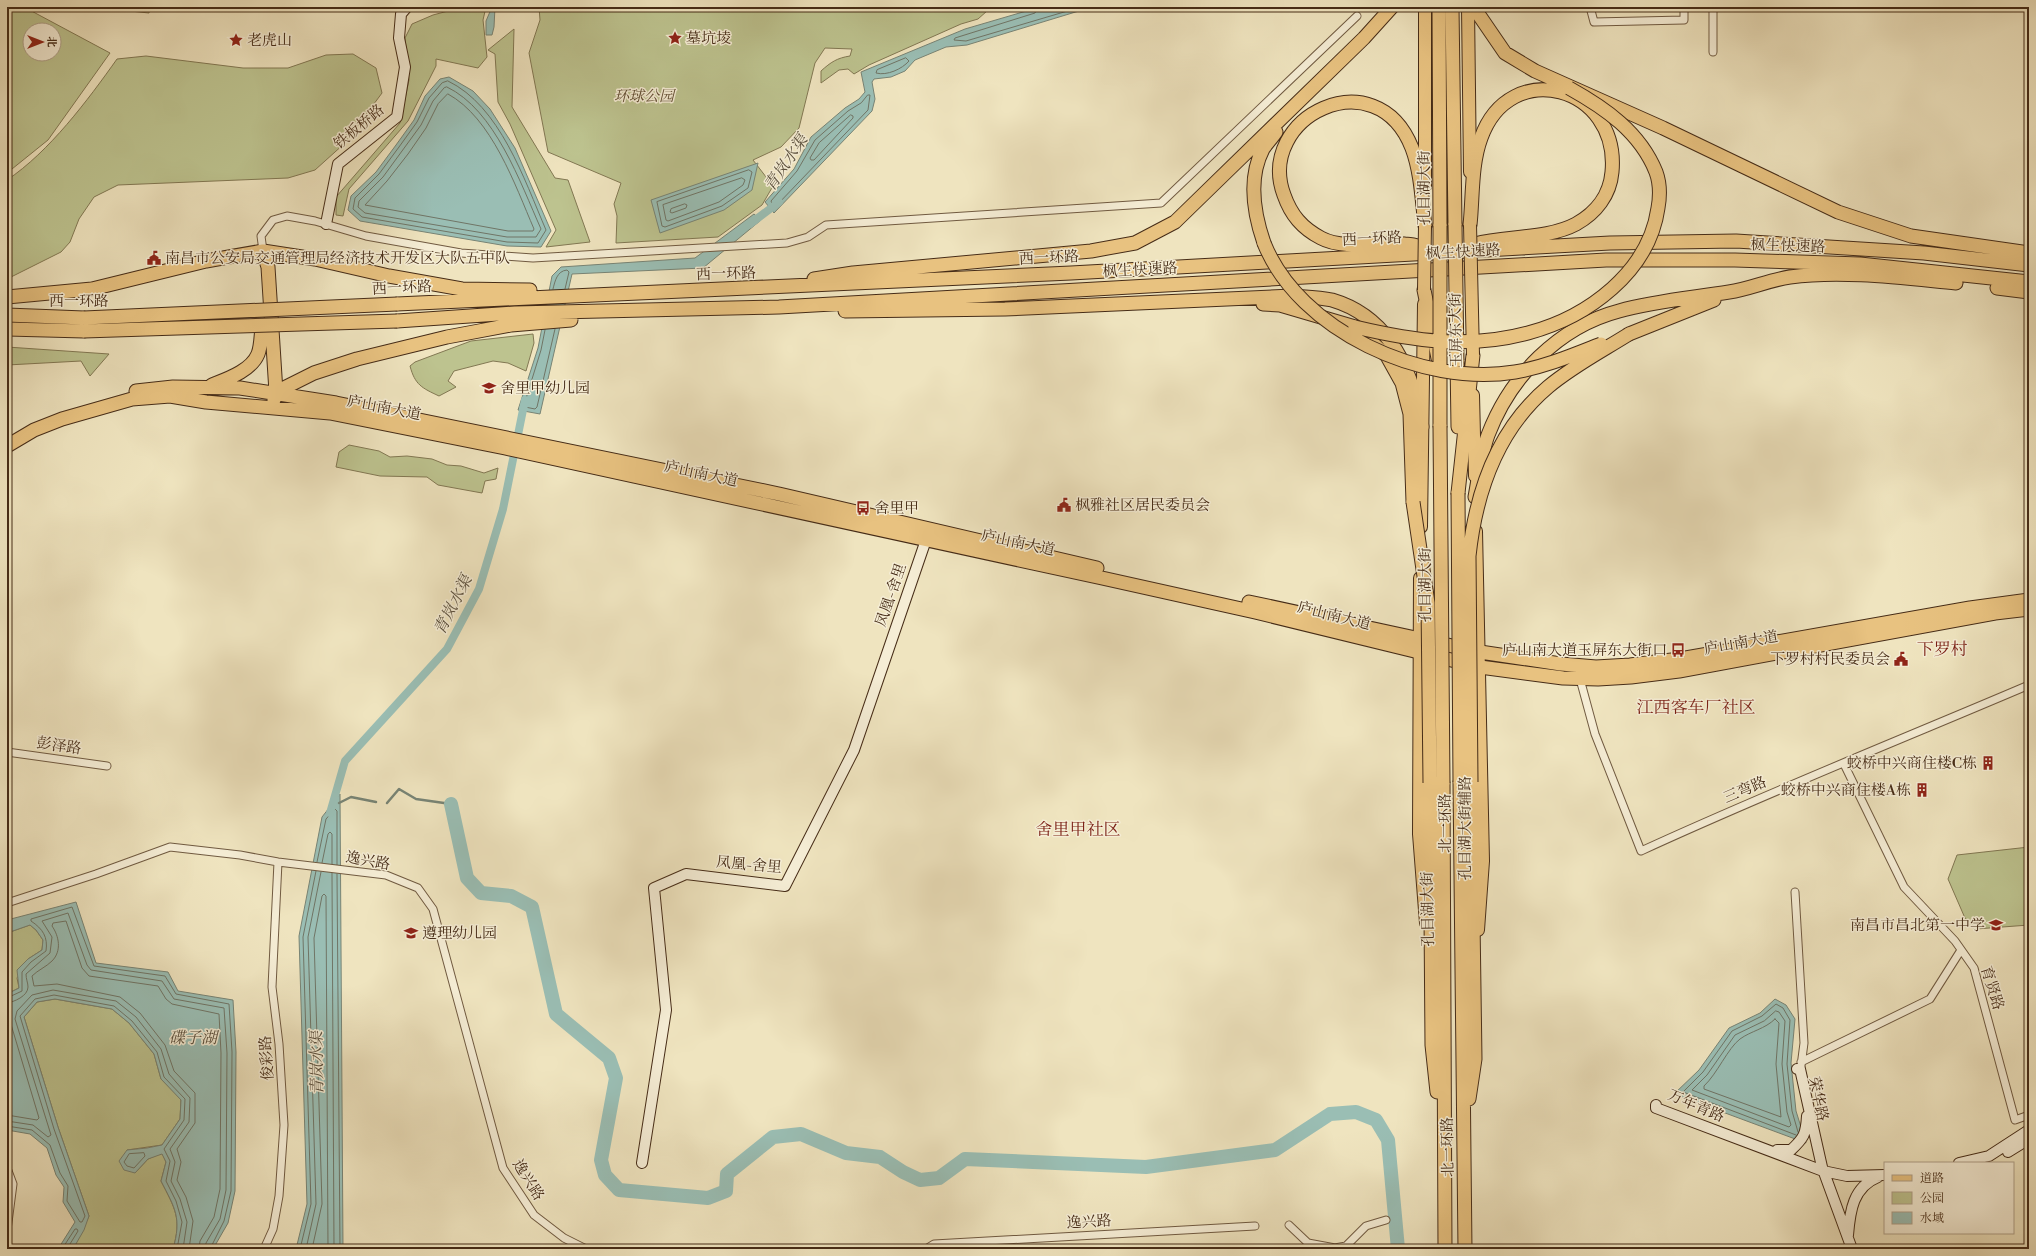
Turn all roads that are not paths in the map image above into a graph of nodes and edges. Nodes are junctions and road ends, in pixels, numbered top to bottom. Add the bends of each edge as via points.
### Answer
1 (407, 7) edge
2 (1392, 7) edge
3 (1425, 7) edge
4 (1439, 7) edge
5 (1452, 7) edge
6 (1468, 7) edge
7 (1477, 7) edge
8 (1590, 7) edge
9 (1684, 7) edge
10 (1713, 7) edge
11 (1357, 16) dead end
12 (1713, 52) dead end
13 (1569, 88) junction
14 (1298, 102) junction
15 (326, 224) junction
16 (1470, 225) junction
17 (1425, 226) junction
18 (263, 251) junction
19 (1445, 251) junction
20 (2029, 253) edge
21 (2029, 264) edge
22 (2029, 282) edge
23 (745, 290) junction
24 (1424, 290) junction
25 (670, 291) junction
26 (1732, 292) junction
27 (2029, 292) edge
28 (7, 297) edge
29 (1157, 302) junction
30 (779, 307) joint
31 (746, 308) junction
32 (674, 310) junction
33 (7, 315) edge
34 (84, 325) junction
35 (262, 327) junction
36 (1355, 327) junction
37 (7, 328) edge
38 (1630, 334) junction
39 (1473, 355) junction
40 (1440, 368) junction
41 (208, 387) junction
42 (271, 392) junction
43 (256, 405) junction
44 (273, 408) junction
45 (1422, 427) junction
46 (7, 436) edge
47 (503, 443) junction
48 (7, 446) edge
49 (1458, 493) junction
50 (1476, 497) junction
51 (928, 534) junction
52 (2029, 600) edge
53 (2029, 609) edge
54 (1420, 640) junction
55 (1480, 652) junction
56 (1419, 654) junction
57 (1480, 667) junction
58 (1580, 679) junction
59 (2029, 685) edge
60 (7, 752) edge
61 (1844, 764) junction
62 (107, 766) dead end
63 (1466, 782) junction
64 (1437, 783) junction
65 (278, 862) junction
66 (1795, 892) dead end
67 (7, 902) edge
68 (1961, 950) junction
69 (1431, 988) junction
70 (1473, 1003) junction
71 (1801, 1065) junction
72 (2029, 1115) edge
73 (1807, 1116) junction
74 (2029, 1130) edge
75 (2029, 1139) edge
76 (1464, 1140) junction
77 (1777, 1150) junction
78 (1445, 1162) junction
79 (1963, 1162) edge
80 (1989, 1162) edge
81 (642, 1163) dead end
82 (7, 1168) edge
83 (1820, 1168) junction
84 (1884, 1173) edge
85 (1386, 1220) dead end
86 (1289, 1225) dead end
87 (1255, 1226) dead end
88 (7, 1230) edge
89 (1848, 1244) edge
90 (264, 1249) edge
91 (586, 1249) edge
92 (926, 1249) edge
93 (1445, 1249) edge
94 (1465, 1249) edge
95 (1852, 1249) edge

1 - 15 street, 铁板桥路 via 401,14 399,38 405,67 397,117 338,164
2 - 14 highway
3 - 17 main road
4 - 40 highway, 孔目湖大街, bridge
5 - 49 highway, 孔目湖大街, bridge
6 - 16 main road, 玉屏东大街
7 - 13 highway via 1479,16 1506,53 1535,72
8 - 9 street via 1594,22 1684,20
10 - 12 street
11 - 15 street via 1161,203 826,225 808,237 787,243 533,258 461,253 366,236
13 - 20 highway, bridge via 1664,128 1838,212 1911,236
13 - 36 highway, bridge via 1611,113 1629,129 1648,155 1657,174 1660,197 1656,225 1644,252 1631,269 1614,287 1590,305 1530,333 1500,339 1433,342 1400,338
14 - 23 highway via 1175,222 1135,243 1091,251 853,273
14 - 38 highway, bridge via 1263,149 1256,169 1254,195 1257,223 1271,259 1293,291 1327,322 1368,347 1412,363 1481,374 1514,372 1548,364
15 - 18 street via 287,216 273,220 261,236
16 - 19 highway via 1476,159 1481,138 1498,108 1516,96 1535,90 1573,95 1588,105 1601,120 1611,140 1613,161 1611,180 1605,198 1592,213 1575,225 1541,235 1494,239
16 - 39 main road, 玉屏东大街, bridge
17 - 19 highway via 1419,174 1412,148 1394,118 1372,106 1353,101 1334,104 1312,114 1294,130 1284,148 1280,165 1280,185 1289,209 1301,225 1322,239 1350,245 1405,244
17 - 24 main road, bridge
18 - 25 highway via 462,289
18 - 28 highway via 206,261 92,289
18 - 35 highway via 260,267
18 - 42 highway via 268,267
19 - 21 highway, 枫生快速路 via 1610,243 1736,241 1924,253
19 - 23 highway, 西一环路
22 - 30 highway, 枫生快速路 via 1860,264 1735,260 1606,260
23 - 25 highway, 西一环路
24 - 40 highway
24 - 45 main road
25 - 34 highway, 西一环路, bridge via 397,304
26 - 27 highway via 1790,277 1846,275
26 - 38 highway
26 - 50 highway via 1651,303 1617,311 1586,323 1563,337 1536,359 1506,398 1488,435
29 - 31 highway via 1005,309 847,311
29 - 36 highway, bridge via 1280,305
29 - 45 highway via 1292,296 1331,300 1362,313 1394,346 1409,373
30 - 31 highway, 西一环路
31 - 32 highway, 西一环路
32 - 34 highway, 西一环路, bridge via 515,313 397,321
32 - 42 highway via 511,325 447,337 357,359 314,373
33 - 34 highway, 西一环路
34 - 37 highway, 西一环路
35 - 41 highway via 258,354 250,364 236,374
35 - 42 highway
36 - 64 highway, bridge via 1387,356 1402,383 1410,414 1413,502 1428,603
38 - 63 highway, bridge via 1548,387 1520,415 1496,451 1481,489 1469,556
39 - 49 highway
39 - 50 main road, 玉屏东大街
40 - 64 highway, 孔目湖大街, bridge
41 - 42 highway, 庐山南大道
41 - 46 highway, 庐山南大道 via 145,389 107,398 63,410
42 - 43 highway
42 - 44 highway
42 - 47 highway, 庐山南大道
43 - 44 highway, 庐山南大道
43 - 48 highway, 庐山南大道 via 206,402 170,396 132,399 62,419 34,430
44 - 47 highway, 庐山南大道 via 330,413
45 - 54 main road
47 - 51 highway, 庐山南大道 via 779,494
49 - 63 highway, 北一环路, bridge
50 - 55 main road, 玉屏东大街
51 - 54 highway, 庐山南大道 via 1120,573
51 - 56 highway, 庐山南大道
51 - 81 street, 凤凰-舍里 via 854,750 785,886 686,874 654,888 666,1010
52 - 55 highway, 庐山南大道 via 1680,659 1630,665 1596,667 1561,664
53 - 58 highway, 庐山南大道 via 1679,671 1631,677
54 - 55 highway, 庐山南大道
54 - 56 main road
55 - 57 main road, 孔目湖大街辅路
56 - 57 highway, 庐山南大道
56 - 69 main road via 1419,834
57 - 58 highway, 庐山南大道
57 - 70 main road, 孔目湖大街辅路 via 1483,862
58 - 61 street, 三弯路 via 1595,734 1641,851 1742,805
59 - 61 street, 三弯路
60 - 62 street, 彭泽路
61 - 68 street, 育贤路 via 1904,887
63 - 70 highway
63 - 76 highway, 北一环路
64 - 69 highway
64 - 78 highway, 孔目湖大街
65 - 67 street, 逸兴路 via 240,854 170,847
65 - 90 street, 俊彩路 via 272,987 279,1044 284,1125 274,1229
65 - 91 street, 逸兴路 via 386,875 418,888 433,909 503,1168 534,1215 564,1238
66 - 71 street via 1804,1043
68 - 71 street via 1930,999
68 - 72 street, 育贤路 via 1974,968 2015,1120
69 - 78 highway via 1432,1045
70 - 76 highway via 1475,1059
71 - 73 street, 荣华路 via 1797,1069
71 - 83 street, 荣华路
73 - 77 street via 1806,1133 1798,1144 1791,1150
73 - 83 street, 荣华路
74 - 79 street via 1989,1156
75 - 80 street
76 - 94 highway, 北一环路
77 - 83 street, 万年青路
77 - 83 street, 万年青路 via 1656,1105 1656,1108
78 - 93 highway, 北一环路
82 - 88 street via 13,1184
83 - 84 street, 万年青路 via 1846,1176
83 - 89 street, 荣华路
84 - 89 street via 1869,1181 1854,1198 1850,1210
85 - 86 street via 1366,1226 1346,1246 1335,1248 1308,1243
87 - 92 street, 逸兴路 via 934,1244
89 - 95 street, 荣华路

